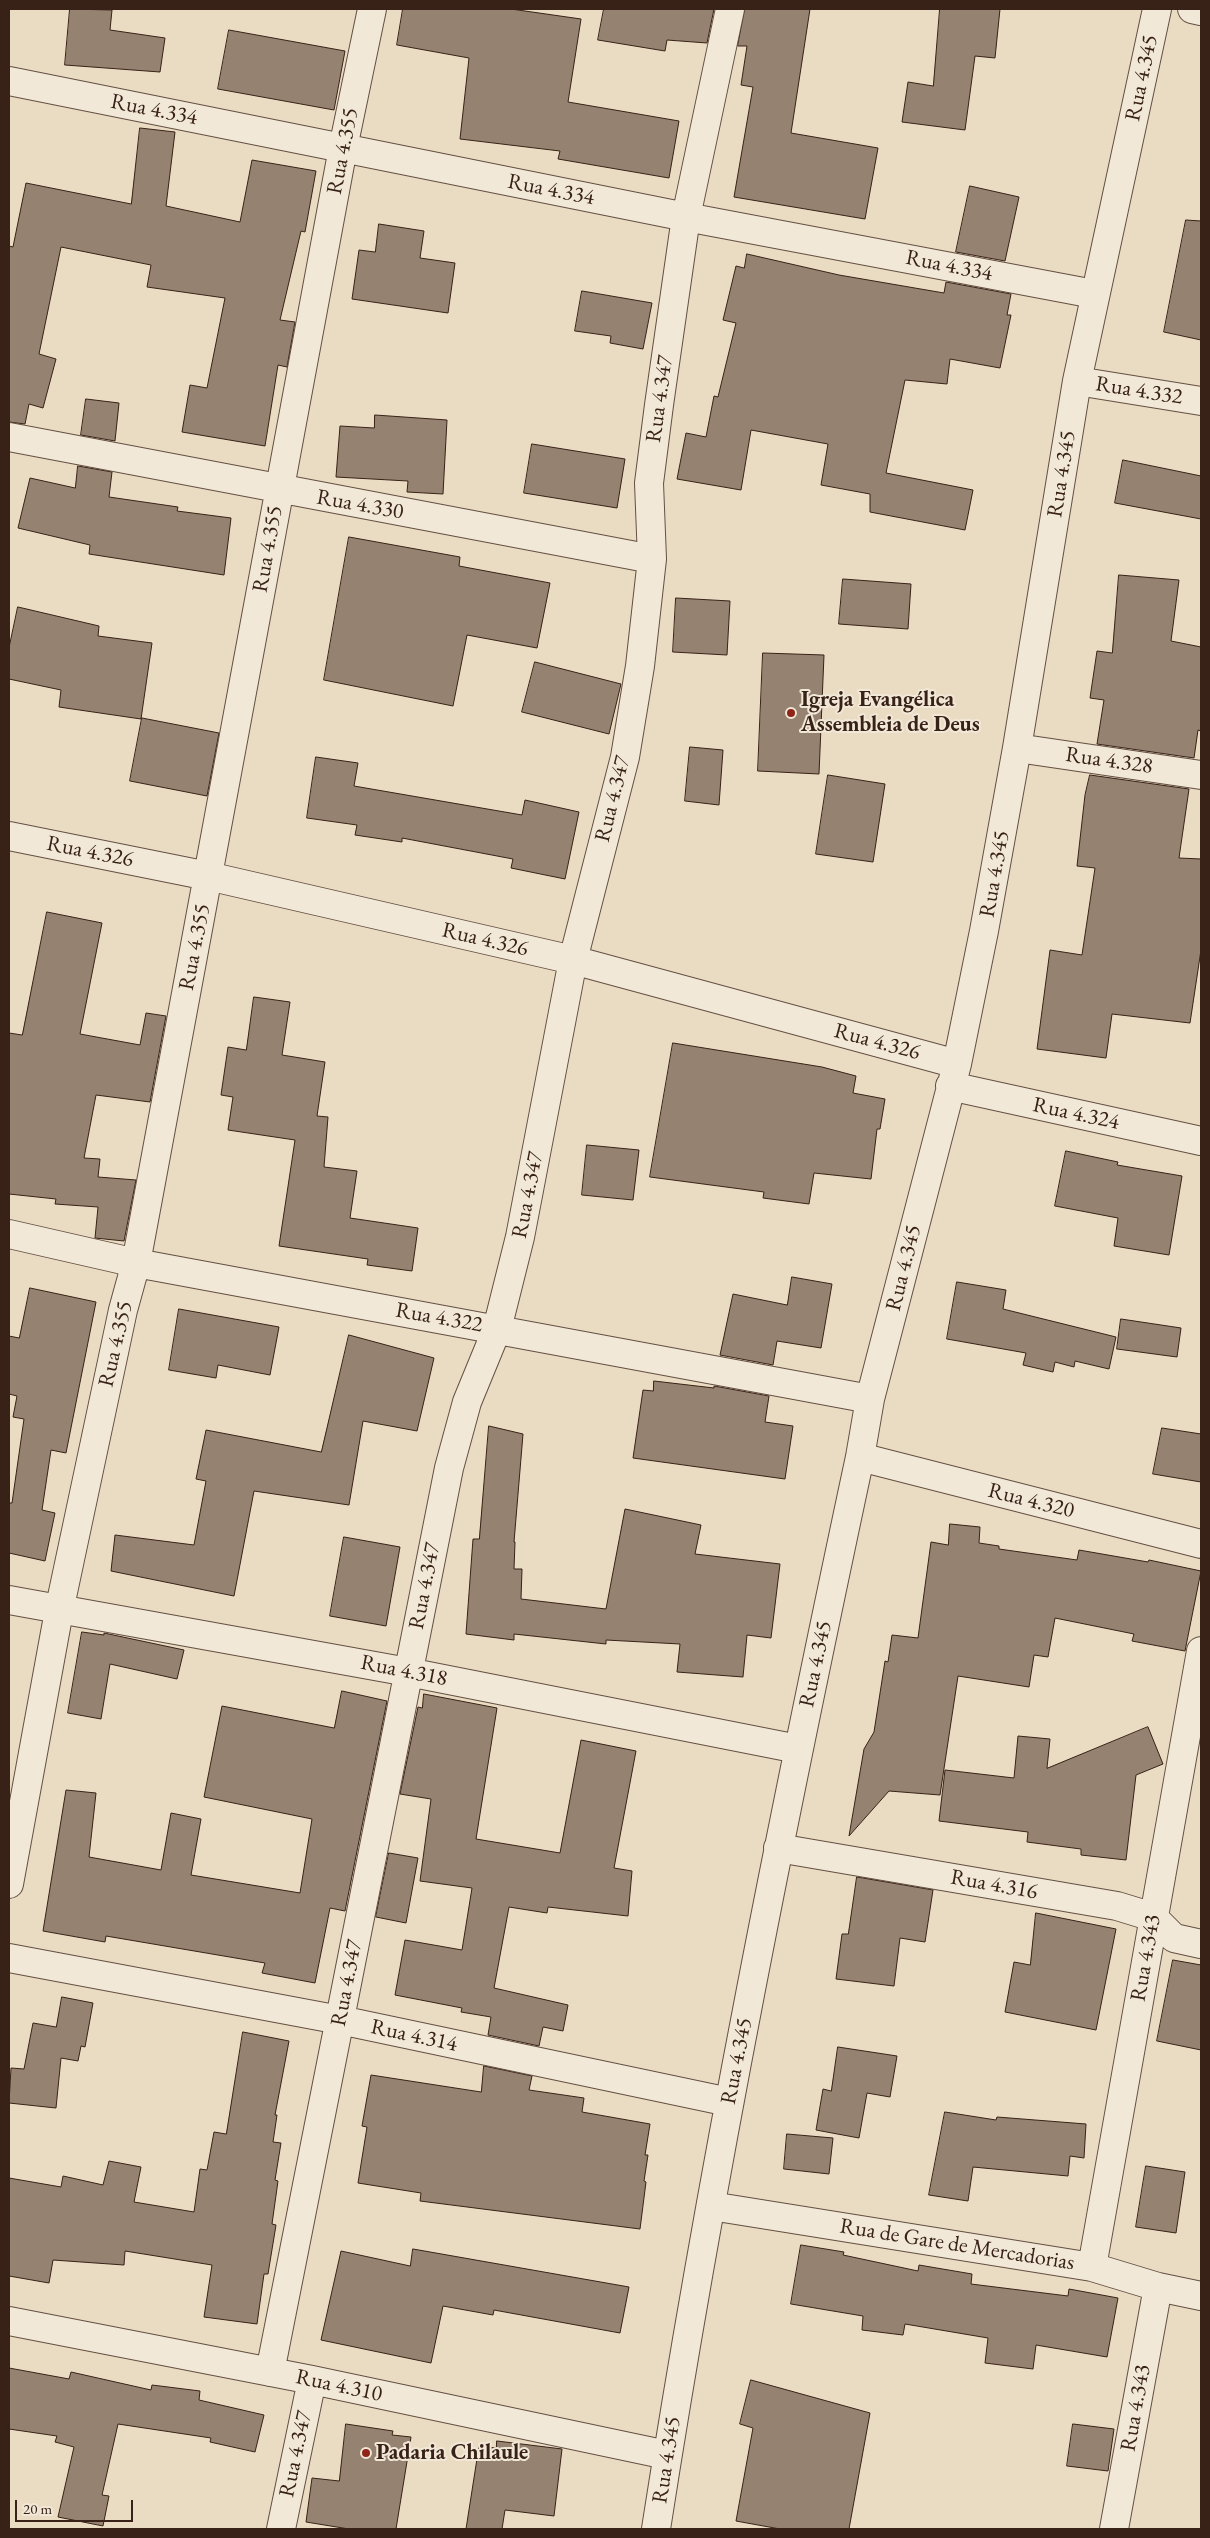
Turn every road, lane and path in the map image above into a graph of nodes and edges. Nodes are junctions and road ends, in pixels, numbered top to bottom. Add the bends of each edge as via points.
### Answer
1 (372, 9) edge
2 (730, 9) edge
3 (1157, 9) edge
4 (1192, 9) edge
5 (1201, 10) edge
6 (9, 82) edge
7 (344, 148) junction
8 (686, 217) junction
9 (1094, 294) junction
10 (1077, 382) junction
11 (1201, 401) edge
12 (9, 437) edge
13 (279, 490) junction
14 (652, 559) junction
15 (1017, 748) junction
16 (1201, 775) edge
17 (9, 836) edge
18 (208, 876) junction
19 (573, 960) junction
20 (954, 1075) junction
21 (1201, 1141) edge
22 (9, 1234) edge
23 (136, 1263) junction
24 (497, 1329) junction
25 (870, 1399) junction
26 (860, 1457) junction
27 (1201, 1544) edge
28 (9, 1600) edge
29 (60, 1611) junction
30 (1201, 1650) edge
31 (408, 1672) junction
32 (798, 1749) junction
33 (778, 1848) junction
34 (9, 1884) edge
35 (1153, 1917) junction
36 (1201, 1944) edge
37 (9, 1958) edge
38 (340, 2020) junction
39 (729, 2102) junction
40 (711, 2206) junction
41 (1092, 2267) junction
42 (1158, 2287) junction
43 (1201, 2296) edge
44 (9, 2322) edge
45 (270, 2372) junction
46 (312, 2380) junction
47 (668, 2456) junction
48 (280, 2529) edge
49 (656, 2529) edge
50 (1114, 2529) edge

1 - 7 street, Rua 4.355
2 - 8 street, Rua 4.347
3 - 9 street, Rua 4.345
4 - 5 street
6 - 7 street, Rua 4.334
7 - 8 street, Rua 4.334
7 - 13 street, Rua 4.355
8 - 9 street, Rua 4.334
8 - 14 street, Rua 4.347 via 649,483
9 - 10 street, Rua 4.345
10 - 11 street, Rua 4.332
10 - 15 street, Rua 4.345
12 - 13 street, Rua 4.330
13 - 14 street, Rua 4.330
13 - 18 street, Rua 4.355
14 - 19 street, Rua 4.347 via 640,666 625,757
15 - 16 street, Rua 4.328
15 - 20 street, Rua 4.345
17 - 18 street, Rua 4.326
18 - 19 street, Rua 4.326
18 - 23 street, Rua 4.355
19 - 20 street, Rua 4.326
19 - 24 street, Rua 4.347 via 530,1193
20 - 21 street, Rua 4.324
20 - 25 street, Rua 4.345
22 - 23 street, Rua 4.322
23 - 24 street, Rua 4.322
23 - 29 street, Rua 4.355
24 - 25 street, Rua 4.322
24 - 31 street, Rua 4.347 via 467,1402 449,1468
25 - 26 street, Rua 4.345
26 - 27 street, Rua 4.320
26 - 32 street, Rua 4.345
28 - 29 street, Rua 4.318
29 - 31 street, Rua 4.318
29 - 34 street, Rua 4.355
30 - 35 street, Rua 4.343
31 - 32 street, Rua 4.318
31 - 38 street, Rua 4.347
32 - 33 street, Rua 4.345
33 - 35 street, Rua 4.316 via 1117,1906
33 - 39 street, Rua 4.345
35 - 36 street, Rua 4.316 via 1174,1938
35 - 41 street, Rua 4.343
37 - 38 street, Rua 4.314
38 - 39 street, Rua 4.314
38 - 45 street, Rua 4.347
39 - 40 street, Rua 4.345
40 - 41 street, Rua de Gare de Mercadorias
40 - 47 street, Rua 4.345
41 - 42 street, Rua de Gare de Mercadorias
42 - 43 street, Rua de Gare de Mercadorias
42 - 50 street, Rua 4.343
44 - 45 street, Rua 4.310
45 - 46 street, Rua 4.310
46 - 47 street, Rua 4.310
46 - 48 street, Rua 4.347
47 - 49 street, Rua 4.345

